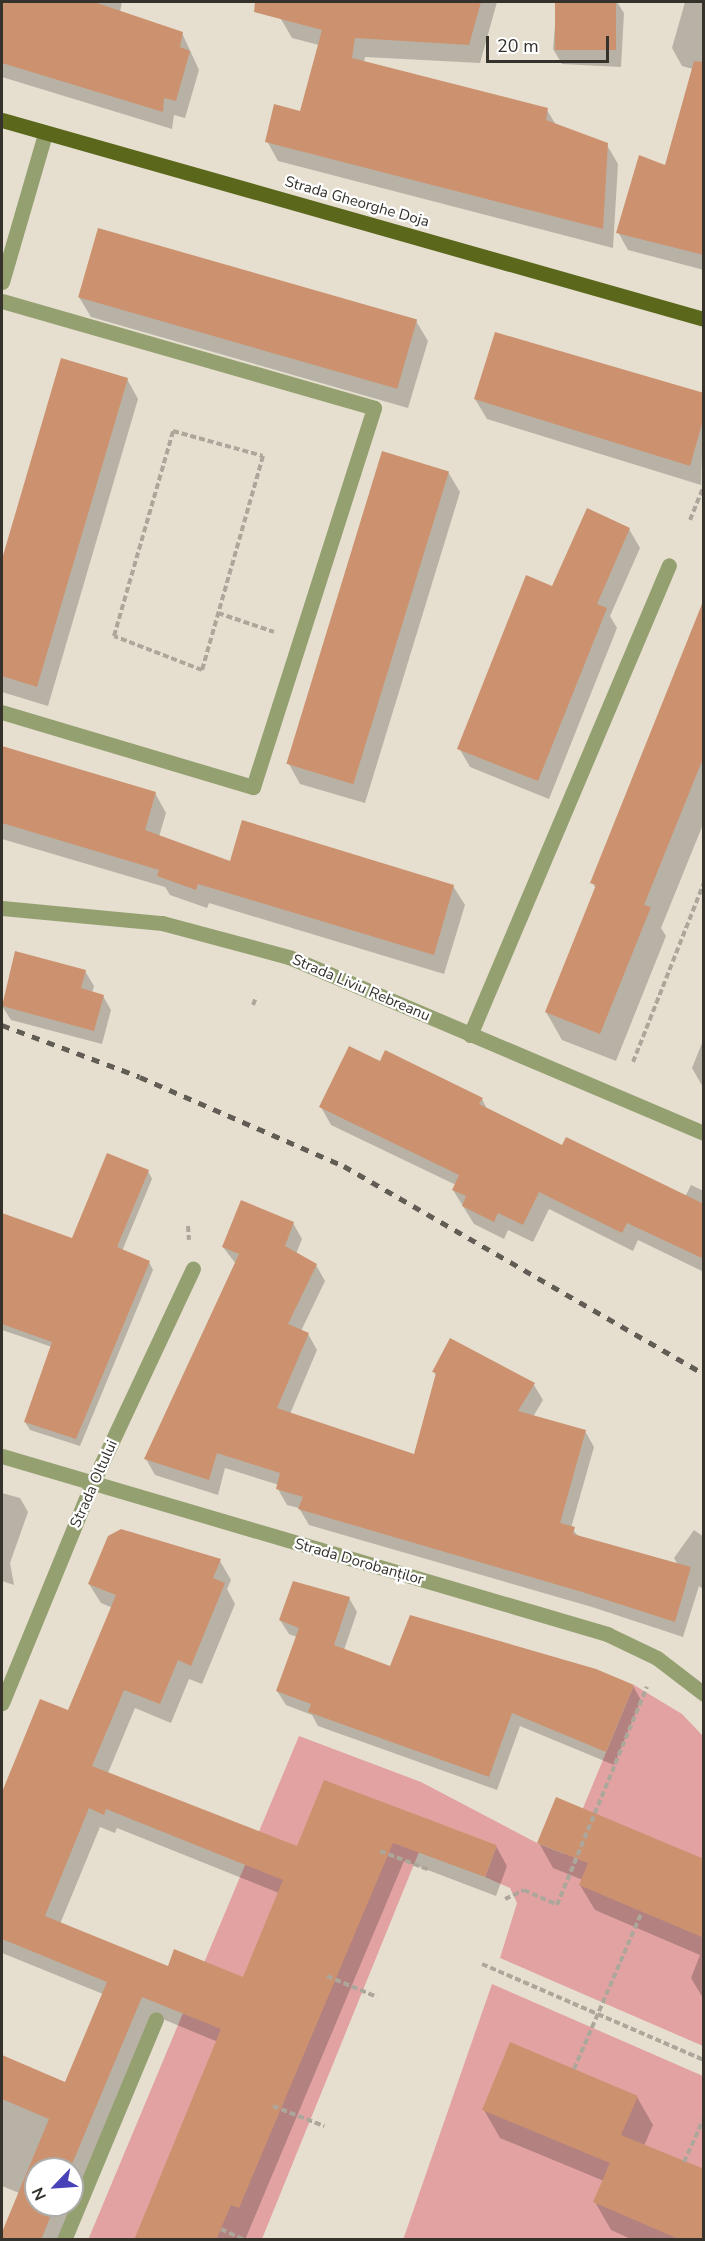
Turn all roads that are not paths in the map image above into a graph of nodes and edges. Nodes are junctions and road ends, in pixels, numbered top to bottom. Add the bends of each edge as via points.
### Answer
1 (2, 120) edge
2 (45, 134) junction
3 (2, 282) edge
4 (2, 301) edge
5 (704, 319) edge
6 (669, 565) dead end
7 (2, 712) edge
8 (2, 908) edge
9 (470, 1035) junction
10 (704, 1133) edge
11 (193, 1268) dead end
12 (2, 1456) edge
13 (92, 1484) junction
14 (704, 1694) edge
15 (2, 1703) edge
16 (156, 2019) dead end
17 (64, 2240) edge

1 - 2 main road, Strada Gheorghe Doja
2 - 3 street
2 - 5 main road, Strada Gheorghe Doja
4 - 7 street via 374,408 254,787
6 - 9 street
8 - 9 street, Strada Liviu Rebreanu via 162,922 226,939 289,957
9 - 10 street, Strada Liviu Rebreanu
11 - 13 street, Strada Oltului
12 - 13 street, Strada Dorobanților
13 - 14 street, Strada Dorobanților via 607,1634 657,1658
13 - 15 street, Strada Oltului
16 - 17 street

